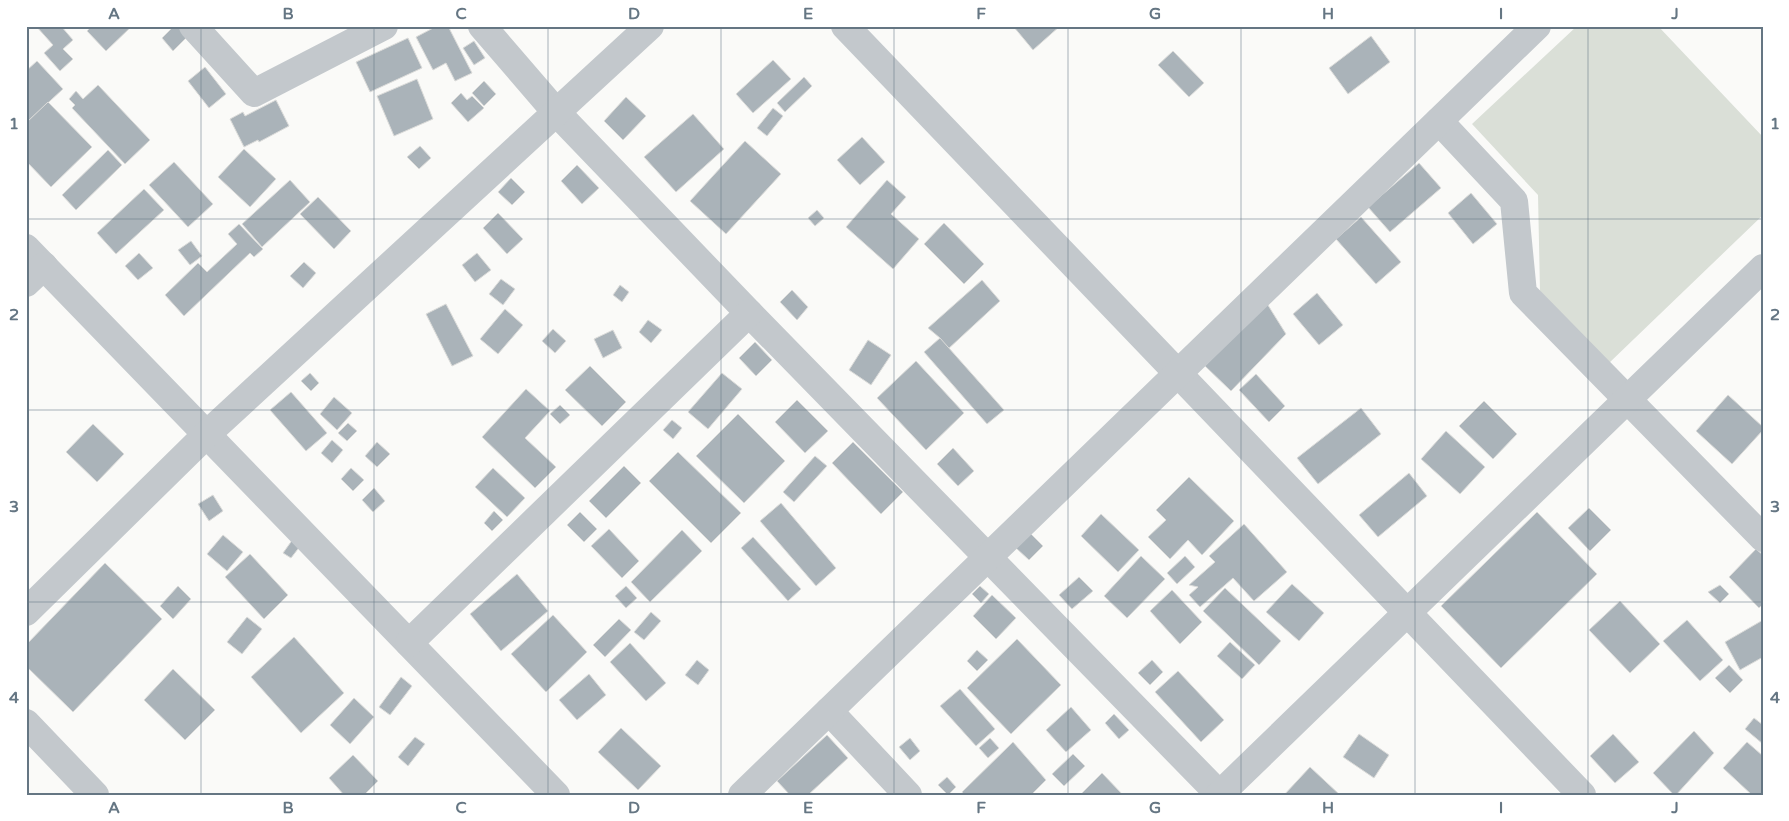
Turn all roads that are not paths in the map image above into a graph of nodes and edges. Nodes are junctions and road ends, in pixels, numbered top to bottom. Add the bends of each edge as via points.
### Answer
1 (193, 26) edge
2 (384, 26) edge
3 (482, 26) edge
4 (650, 26) edge
5 (845, 26) edge
6 (1537, 26) edge
7 (556, 112) junction
8 (1439, 121) junction
9 (32, 265) edge
10 (1763, 268) edge
11 (749, 313) junction
12 (1178, 374) junction
13 (1626, 400) junction
14 (207, 434) junction
15 (1763, 538) edge
16 (988, 558) junction
17 (26, 612) edge
18 (1407, 613) junction
19 (409, 643) junction
20 (829, 711) junction
21 (26, 723) edge
22 (1219, 794) edge
23 (95, 795) edge
24 (556, 795) edge
25 (742, 795) edge
26 (908, 795) edge
27 (1582, 795) edge

1 - 2 street via 254,92
3 - 7 street
4 - 7 street
5 - 12 street
6 - 8 street
7 - 11 street
7 - 14 street
8 - 12 street
8 - 13 street via 1514,201 1523,294
9 - 14 street
10 - 13 street
11 - 16 street
11 - 19 street
12 - 16 street
12 - 18 street
13 - 15 street
13 - 18 street
14 - 17 street
14 - 19 street
16 - 20 street
16 - 22 street
18 - 22 street
18 - 27 street
19 - 24 street
20 - 25 street
20 - 26 street
21 - 23 street

